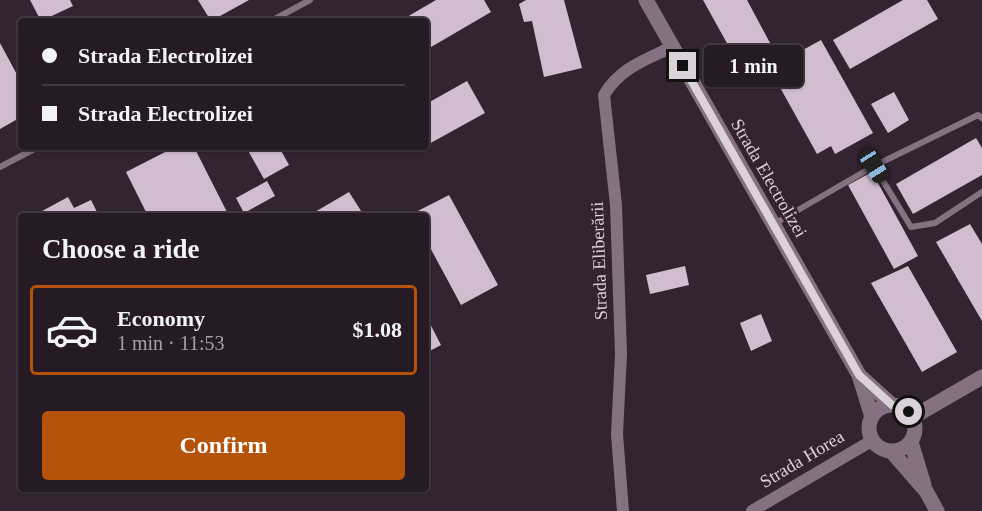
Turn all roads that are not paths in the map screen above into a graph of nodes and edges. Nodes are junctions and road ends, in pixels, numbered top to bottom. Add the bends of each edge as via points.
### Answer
1 (310, 0) edge
2 (646, 0) edge
3 (277, 18) edge
4 (672, 47) junction
5 (982, 118) edge
6 (32, 150) edge
7 (874, 166) junction
8 (0, 167) edge
9 (982, 192) edge
10 (773, 224) junction
11 (859, 375) junction
12 (982, 377) edge
13 (892, 405) junction
14 (872, 417) junction
15 (913, 417) junction
16 (873, 440) junction
17 (911, 442) junction
18 (892, 452) junction
19 (926, 491) junction
20 (623, 511) edge
21 (752, 511) edge
22 (937, 511) edge

1 - 3 lane
2 - 4 street, Strada Electrolizei
4 - 10 street, Strada Electrolizei
4 - 20 street, Strada Eliberării via 627,70 612,81 604,95 616,205 621,354 617,434
5 - 7 lane via 978,115
6 - 8 lane
7 - 9 lane via 911,227 935,223
7 - 10 lane
10 - 11 street, Strada Electrolizei
11 - 13 street, Strada Electrolizei
11 - 14 street, Strada Electrolizei
12 - 15 street
13 - 14 street
13 - 15 street via 904,408
14 - 16 street via 869,429
15 - 17 street via 916,430
16 - 18 street
16 - 21 street, Strada Horea
17 - 18 street
17 - 19 street
18 - 19 street
19 - 22 street

